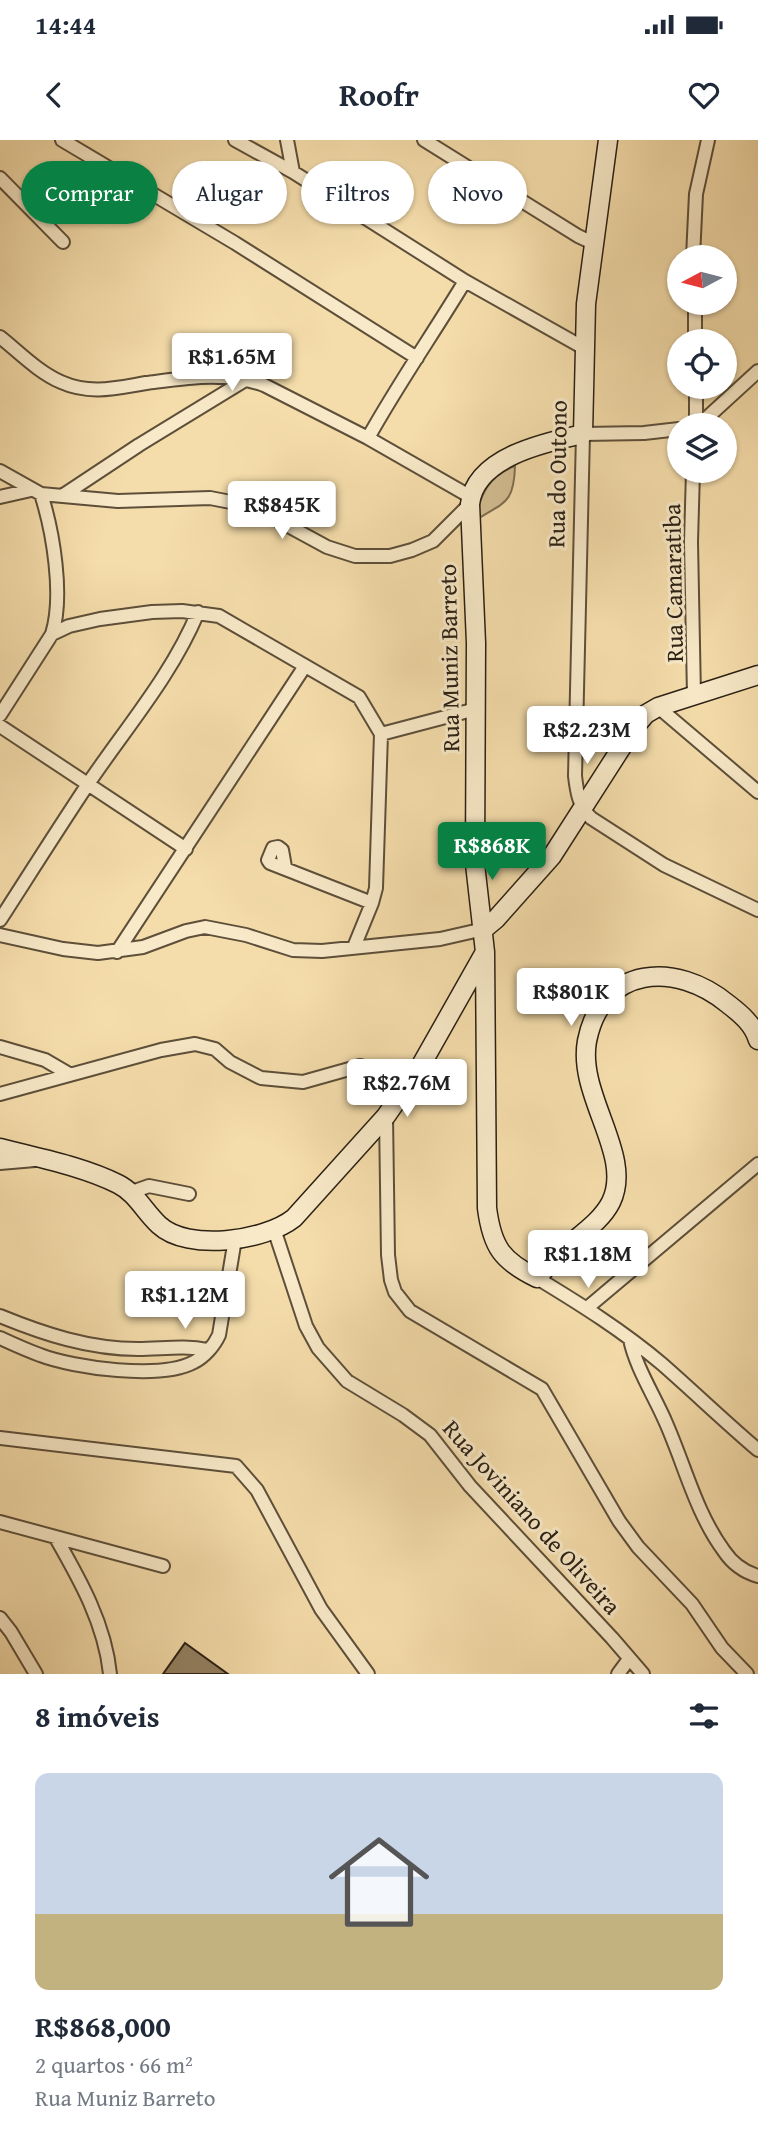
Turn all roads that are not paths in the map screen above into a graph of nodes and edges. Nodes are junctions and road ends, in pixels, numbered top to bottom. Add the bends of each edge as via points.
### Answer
1 (62, 140) edge
2 (235, 140) edge
3 (287, 140) edge
4 (424, 140) edge
5 (608, 140) edge
6 (708, 140) edge
7 (293, 172) junction
8 (0, 178) edge
9 (63, 242) dead end
10 (593, 243) junction
11 (694, 245) edge
12 (465, 281) junction
13 (0, 337) edge
14 (584, 348) junction
15 (417, 358) junction
16 (758, 371) edge
17 (247, 379) junction
18 (711, 413) edge
19 (667, 430) edge
20 (583, 434) junction
21 (368, 438) junction
22 (0, 471) edge
23 (693, 483) edge
24 (36, 492) junction
25 (62, 496) junction
26 (0, 497) edge
27 (470, 500) junction
28 (198, 612) junction
29 (51, 634) junction
30 (305, 666) junction
31 (758, 675) edge
32 (694, 696) junction
33 (658, 707) junction
34 (476, 709) junction
35 (0, 715) edge
36 (0, 726) edge
37 (381, 734) junction
38 (88, 784) junction
39 (758, 792) edge
40 (582, 809) junction
41 (186, 849) junction
42 (285, 867) dead end
43 (519, 892) junction
44 (372, 903) junction
45 (480, 907) junction
46 (758, 910) edge
47 (0, 920) edge
48 (484, 929) junction
49 (0, 935) edge
50 (354, 947) junction
51 (117, 952) junction
52 (485, 952) junction
53 (758, 1040) edge
54 (0, 1046) edge
55 (69, 1074) junction
56 (404, 1089) junction
57 (0, 1094) edge
58 (386, 1116) junction
59 (0, 1148) edge
60 (39, 1159) junction
61 (0, 1163) edge
62 (758, 1164) edge
63 (132, 1192) junction
64 (189, 1194) dead end
65 (274, 1228) junction
66 (235, 1238) junction
67 (537, 1278) junction
68 (587, 1308) junction
69 (0, 1316) edge
70 (625, 1335) junction
71 (0, 1338) edge
72 (208, 1350) junction
73 (0, 1438) edge
74 (758, 1450) edge
75 (0, 1522) edge
76 (56, 1538) junction
77 (163, 1566) dead end
78 (758, 1576) edge
79 (0, 1618) edge
80 (629, 1659) junction
81 (36, 1674) edge
82 (110, 1674) edge
83 (368, 1674) edge
84 (618, 1674) edge
85 (643, 1674) edge
86 (747, 1674) edge

1 - 15 street
2 - 7 street
3 - 7 street
4 - 10 street
5 - 10 street, Rua do Outono
6 - 11 street via 696,194
7 - 12 street
8 - 9 street
10 - 14 street, Rua do Outono
12 - 14 street
12 - 15 street
13 - 17 street via 59,382 92,391 207,376
14 - 20 street, Rua do Outono
15 - 21 street
16 - 18 street
17 - 21 street
17 - 25 street
19 - 20 street
20 - 27 street via 508,457 480,480
20 - 40 street, Rua do Outono via 575,776
21 - 27 street
22 - 24 street
23 - 32 street, Rua Camaratiba
24 - 25 street
24 - 26 street
24 - 29 street via 47,512 56,590 56,621
25 - 27 street via 133,501 210,498 236,503 259,510 337,551 371,557 433,541
27 - 34 street, Rua Muniz Barreto
28 - 29 street via 131,614
28 - 30 street via 219,616
28 - 38 street via 190,632
29 - 35 street
30 - 37 street via 359,697
30 - 41 street
31 - 32 street
32 - 33 street
33 - 39 street
33 - 40 street via 634,728
34 - 37 street
34 - 45 street, Rua Muniz Barreto via 475,864
36 - 38 street
37 - 44 street via 378,870
38 - 41 street
38 - 47 street
40 - 43 street via 552,856
40 - 46 street via 664,865
41 - 51 street
42 - 44 street
43 - 45 street
43 - 48 street
44 - 50 street
45 - 48 street, Rua Muniz Barreto
48 - 50 street via 440,939
48 - 52 street, Rua Muniz Barreto
49 - 51 street via 63,949
50 - 51 street via 293,950 205,927
52 - 56 street
52 - 67 street, Rua Muniz Barreto via 490,1230 501,1254
53 - 67 street via 750,1024 723,999 682,980 651,975 627,981 605,1002 588,1040 587,1069 610,1140 616,1184 611,1202 595,1222
54 - 55 street via 45,1060
55 - 56 street via 194,1044 215,1049 261,1078 303,1082 360,1066
55 - 57 street
56 - 58 street
58 - 65 street via 294,1218
58 - 86 street via 388,1255 395,1292 410,1311 542,1389 619,1521
59 - 60 street
60 - 61 street
60 - 63 street via 104,1178
62 - 68 street
63 - 64 street via 149,1186
63 - 66 street via 160,1226 172,1233 199,1242
65 - 66 street
65 - 80 street, Rua Joviniano de Oliveira via 306,1326 318,1348 347,1381 430,1435 470,1486
66 - 72 street via 219,1335
67 - 68 street
68 - 70 street
69 - 72 street via 84,1343
70 - 74 street
70 - 78 street via 674,1440 692,1493 725,1553 744,1571
71 - 72 street via 57,1360 126,1370 179,1367 195,1362
73 - 83 street via 236,1466 257,1490 321,1609
75 - 76 street
76 - 77 street
76 - 82 street via 98,1622
79 - 81 street
80 - 84 street
80 - 85 street, Rua Joviniano de Oliveira

